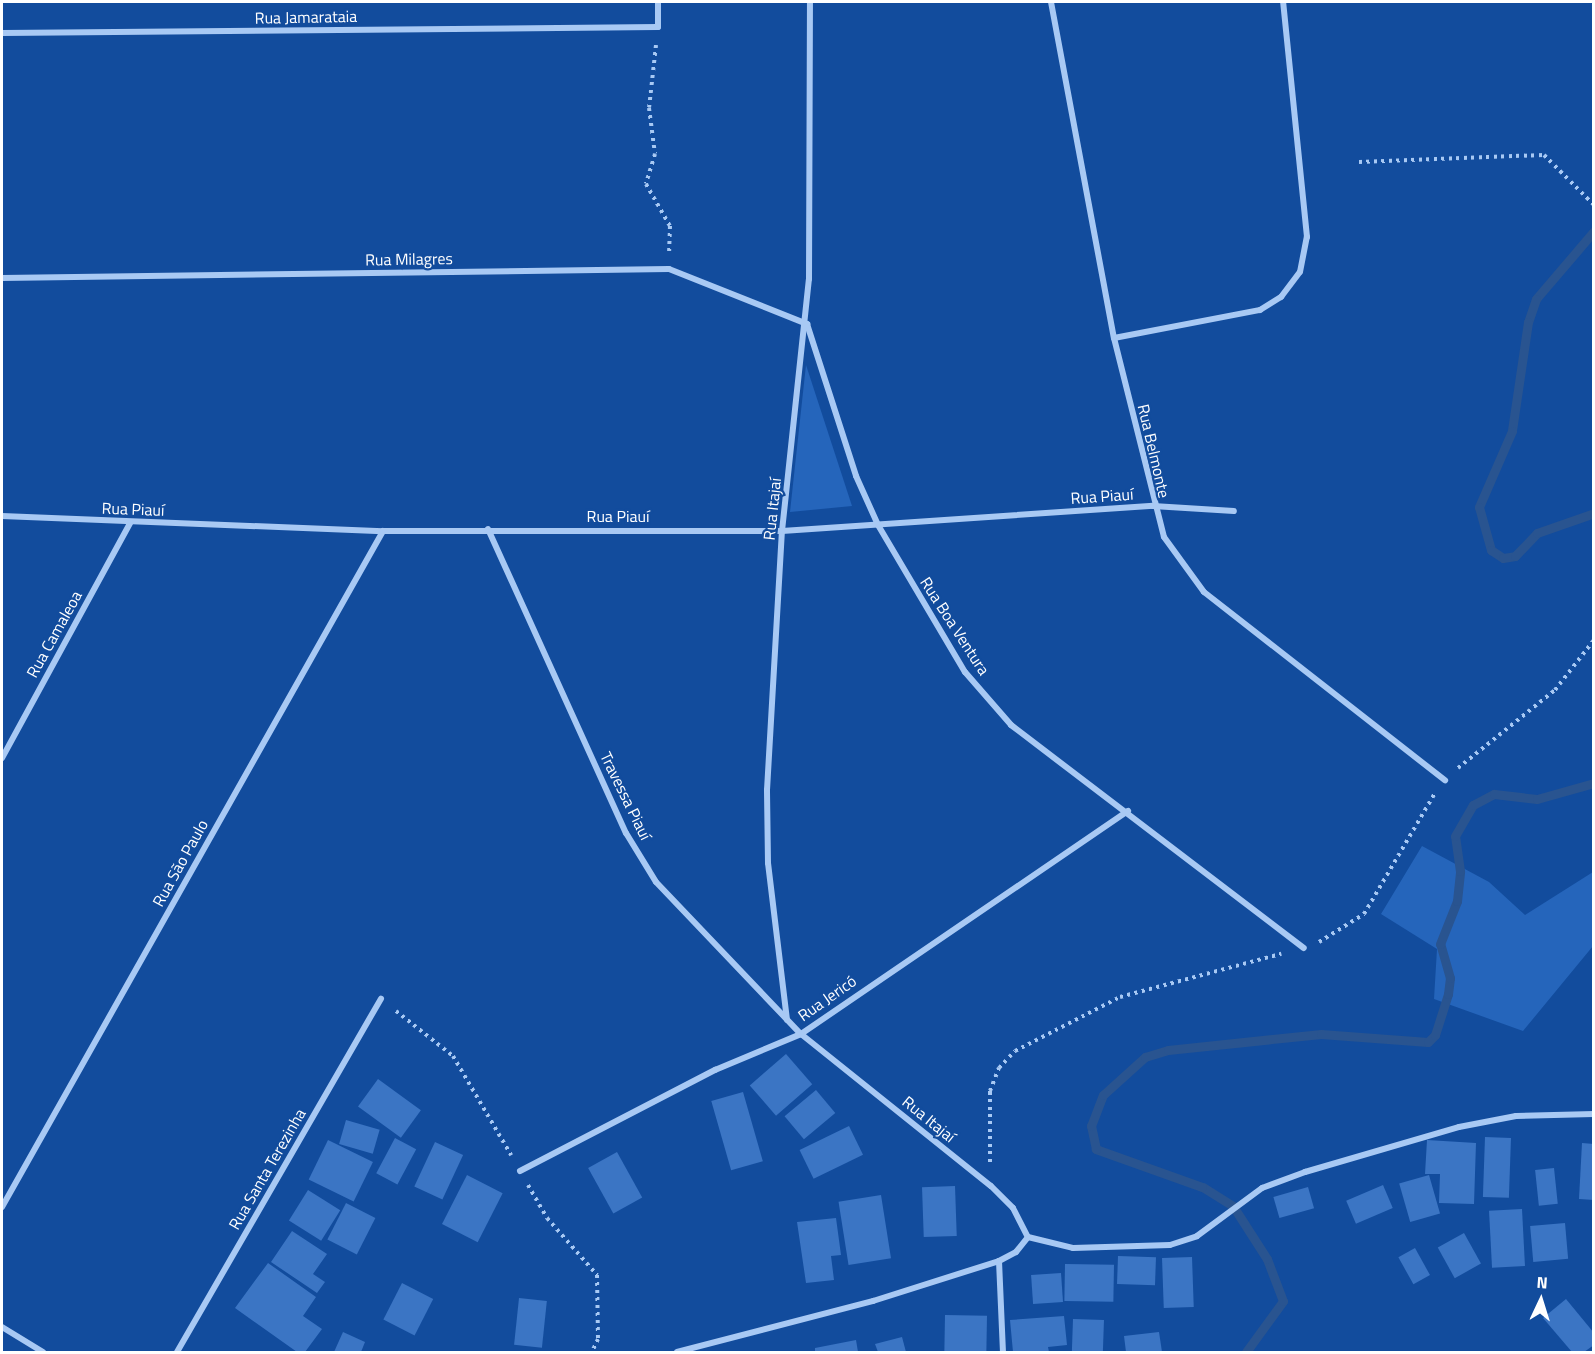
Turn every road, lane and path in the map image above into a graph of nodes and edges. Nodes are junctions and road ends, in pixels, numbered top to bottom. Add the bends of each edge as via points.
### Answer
1 (658, 2) edge
2 (810, 2) edge
3 (1051, 2) edge
4 (1283, 2) edge
5 (657, 27) junction
6 (2, 33) edge
7 (1359, 162) dead end
8 (1593, 204) edge
9 (669, 269) junction
10 (2, 278) edge
11 (807, 324) junction
12 (1114, 338) junction
13 (1153, 506) junction
14 (1234, 511) dead end
15 (2, 516) edge
16 (130, 523) junction
17 (878, 525) junction
18 (488, 529) junction
19 (383, 531) junction
20 (782, 531) junction
21 (2, 758) edge
22 (1445, 780) dead end
23 (1128, 811) junction
24 (1304, 948) dead end
25 (381, 999) dead end
26 (787, 1020) junction
27 (801, 1034) junction
28 (1593, 1114) edge
29 (520, 1171) dead end
30 (2, 1207) edge
31 (1028, 1237) junction
32 (999, 1261) junction
33 (2, 1326) edge
34 (43, 1353) edge
35 (177, 1353) edge
36 (677, 1353) edge
37 (1003, 1353) edge

1 - 5 street
2 - 11 street, Rua Itajaí
3 - 12 street, Rua Belmonte
4 - 12 street via 1307,227 1300,272 1281,297 1260,310
5 - 6 street, Rua Jamarataia
5 - 9 path via 649,108 655,154 646,184 670,226
7 - 8 path via 1544,155
9 - 10 street, Rua Milagres
9 - 11 street, Rua Milagres
11 - 17 street, Rua Boa Ventura via 852,466
11 - 20 street, Rua Itajaí
12 - 13 street, Rua Belmonte
13 - 14 street, Rua Piauí
13 - 17 street, Rua Piauí
13 - 22 street, Rua Belmonte via 1164,537 1204,592
15 - 16 street, Rua Piauí
16 - 19 street, Rua Piauí
16 - 21 street, Rua Camaleoa
17 - 20 street, Rua Piauí
17 - 23 street, Rua Boa Ventura via 930,617 980,689 1011,725
18 - 19 street, Rua Piauí
18 - 20 street, Rua Piauí
18 - 26 street, Travessa Piauí via 632,843 656,882 698,931
19 - 30 street, Rua São Paulo
20 - 26 street, Rua Itajaí via 767,790 768,863
23 - 24 street, Rua Boa Ventura
23 - 27 street, Rua Jericó
25 - 35 street, Rua Santa Terezinha
26 - 27 street, Travessa Piauí
27 - 29 street, Rua Jericó via 715,1070
27 - 31 street, Rua Itajaí via 991,1186 1013,1208
28 - 31 street via 1516,1116 1459,1127 1305,1172 1252,1197 1222,1221 1170,1245 1073,1248
31 - 32 street via 1016,1252
32 - 36 street via 873,1301
32 - 37 street
33 - 34 street

